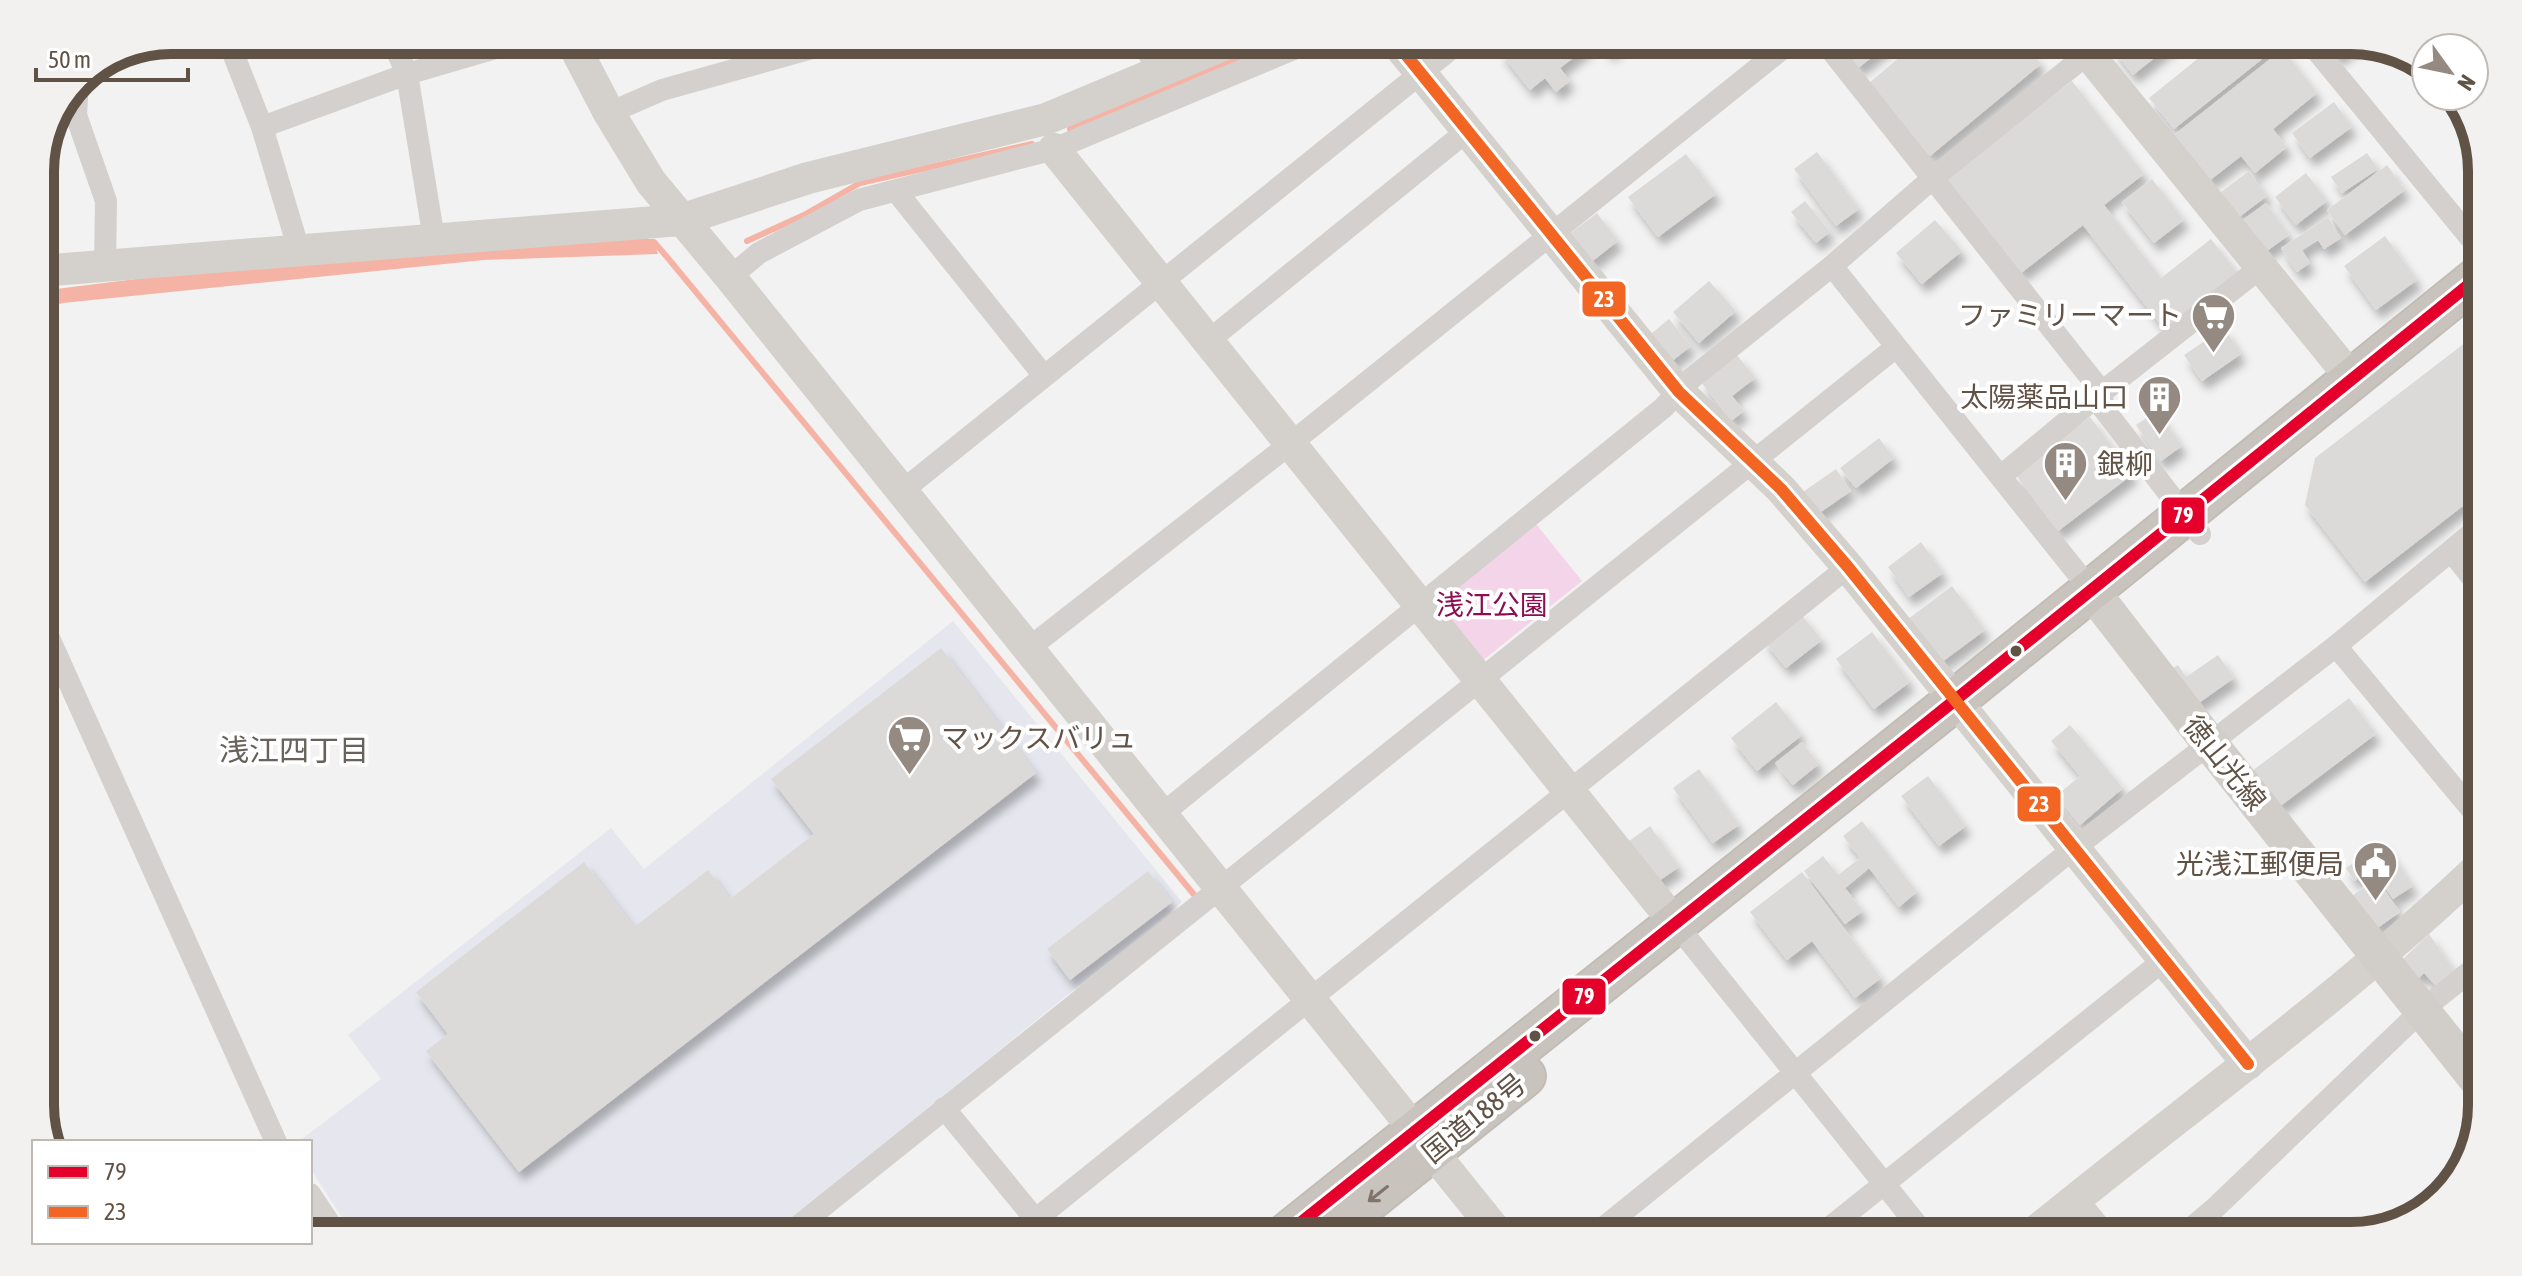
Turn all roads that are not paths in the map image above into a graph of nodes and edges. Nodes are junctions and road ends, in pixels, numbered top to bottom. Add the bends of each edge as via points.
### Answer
1 (233, 54) edge
2 (398, 54) edge
3 (475, 54) edge
4 (578, 54) edge
5 (791, 54) edge
6 (1149, 54) edge
7 (1202, 54) edge
8 (1276, 54) edge
9 (1405, 54) edge
10 (1445, 54) edge
11 (1775, 54) edge
12 (1834, 54) edge
13 (2079, 54) edge
14 (2097, 54) edge
15 (2319, 54) edge
16 (1159, 72) junction
17 (1421, 73) junction
18 (407, 74) junction
19 (77, 103) edge
20 (609, 113) junction
21 (262, 127) junction
22 (1467, 131) junction
23 (1050, 134) junction
24 (1933, 178) junction
25 (896, 191) junction
26 (681, 220) junction
27 (1549, 235) junction
28 (2468, 235) edge
29 (434, 239) junction
30 (296, 251) junction
31 (105, 266) junction
32 (1832, 266) junction
33 (2260, 268) junction
34 (54, 270) edge
35 (730, 277) junction
36 (1161, 283) junction
37 (2468, 287) edge
38 (2468, 314) edge
39 (1208, 341) junction
40 (1896, 347) junction
41 (1044, 376) junction
42 (2359, 388) junction
43 (1679, 392) junction
44 (2102, 392) junction
45 (1290, 444) junction
46 (1753, 464) junction
47 (2001, 476) junction
48 (902, 491) junction
49 (2192, 524) junction
50 (2468, 537) edge
51 (2451, 551) junction
52 (1848, 567) junction
53 (2468, 572) edge
54 (2097, 600) junction
55 (1419, 606) junction
56 (2336, 646) junction
57 (1029, 648) junction
58 (54, 649) edge
59 (1479, 681) junction
60 (1962, 709) junction
61 (2210, 744) junction
62 (1568, 790) junction
63 (2468, 805) edge
64 (1161, 815) junction
65 (2073, 849) junction
66 (2468, 877) edge
67 (1219, 887) junction
68 (1682, 933) junction
69 (2379, 958) junction
70 (2164, 960) junction
71 (2468, 973) edge
72 (1308, 1000) junction
73 (2422, 1010) junction
74 (2248, 1064) junction
75 (2468, 1068) edge
76 (1795, 1073) junction
77 (944, 1108) junction
78 (275, 1140) edge
79 (1423, 1141) junction
80 (1884, 1184) junction
81 (312, 1197) edge
82 (2076, 1198) junction
83 (329, 1222) edge
84 (803, 1222) edge
85 (1038, 1222) edge
86 (1050, 1222) edge
87 (1304, 1222) edge
88 (1339, 1222) edge
89 (1489, 1222) edge
90 (1610, 1222) edge
91 (1836, 1222) edge
92 (1915, 1222) edge
93 (2047, 1222) edge
94 (2096, 1222) edge
95 (2199, 1222) edge

1 - 21 street
2 - 18 street
3 - 18 street
4 - 20 street
5 - 20 street via 662,90
6 - 16 street
7 - 16 street
8 - 23 street
9 - 17 street
10 - 17 street
11 - 27 street
12 - 24 street
13 - 24 street
14 - 33 street
15 - 28 street
16 - 23 street
17 - 22 street
17 - 36 street
18 - 21 street
18 - 29 street
19 - 31 street via 76,115 106,201
20 - 26 street
21 - 30 street
22 - 27 street
22 - 39 street
23 - 25 street
23 - 26 street via 808,178
23 - 36 street
24 - 32 street
24 - 44 street
25 - 35 street via 859,200 759,253
25 - 41 street
26 - 29 street
26 - 35 street
27 - 43 street
27 - 45 street
29 - 30 street
30 - 31 street
31 - 34 street
32 - 40 street
32 - 43 street
33 - 42 street
33 - 44 street
35 - 48 street
36 - 39 street
36 - 41 street
37 - 42 highway, 国道188号
38 - 42 highway, 国道188号
39 - 45 street
40 - 46 street
40 - 47 street
41 - 48 street
42 - 49 highway, 国道188号
43 - 46 street
43 - 55 street
44 - 47 street
44 - 49 street via 2103,408
45 - 55 street
45 - 57 street
46 - 52 street
46 - 59 street
47 - 54 street
48 - 57 street
49 - 54 highway, 国道188号
50 - 51 street
51 - 53 street
51 - 56 street
52 - 60 street
52 - 62 street
54 - 60 highway, 国道188号
54 - 61 main road, 徳山光線
55 - 59 street
55 - 64 street
56 - 61 street
56 - 63 street
57 - 64 street
58 - 78 street
59 - 62 street
59 - 67 street
60 - 65 street
60 - 68 highway, 国道188号
61 - 65 street
61 - 69 main road, 徳山光線
62 - 68 street
62 - 72 street
64 - 67 street
65 - 70 street
65 - 76 street
66 - 69 street
67 - 72 street
67 - 77 street
68 - 76 street
68 - 79 highway, 国道188号
69 - 73 main road, 徳山光線
69 - 74 street
70 - 74 street
70 - 80 street
71 - 73 street
72 - 79 street
72 - 86 street
73 - 75 main road, 徳山光線
73 - 95 street
74 - 82 street
76 - 80 street
76 - 90 street
77 - 84 street
77 - 85 street
79 - 87 highway, 国道188号
79 -> 88 highway, 国道188号
79 - 89 street
80 - 91 street
80 - 92 street
81 - 83 street
82 - 93 street
82 - 94 street

